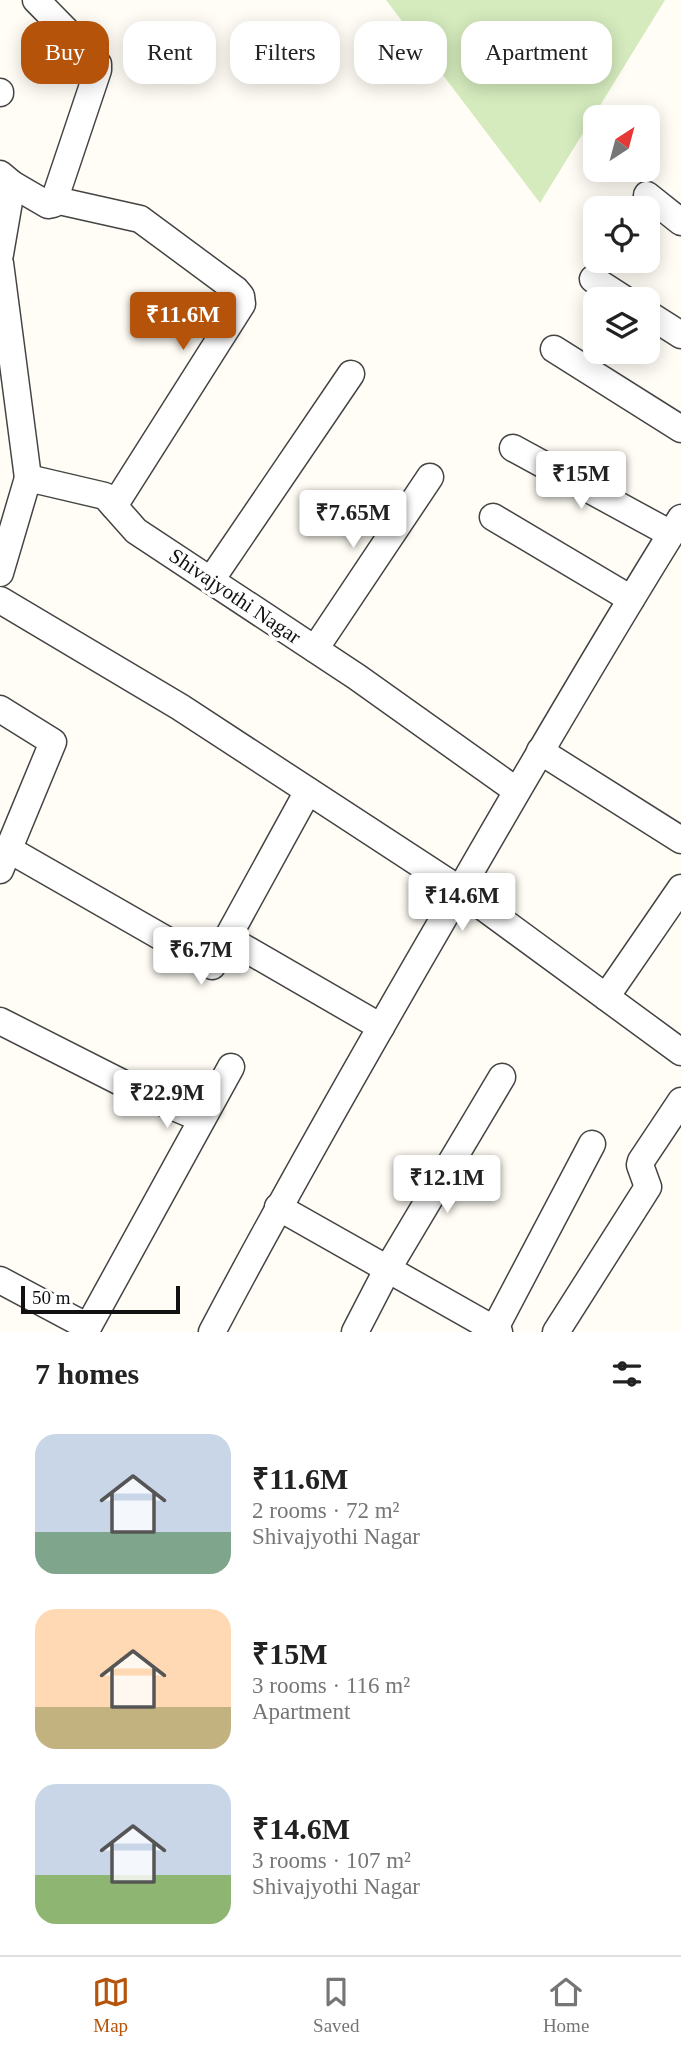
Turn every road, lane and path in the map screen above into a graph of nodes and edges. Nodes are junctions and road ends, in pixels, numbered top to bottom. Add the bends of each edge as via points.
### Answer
1 (36, 0) edge
2 (6, 179) edge
3 (647, 195) dead end
4 (55, 200) junction
5 (681, 222) edge
6 (0, 254) edge
7 (0, 263) edge
8 (593, 279) dead end
9 (605, 287) edge
10 (660, 322) edge
11 (681, 335) edge
12 (554, 349) dead end
13 (352, 374) dead end
14 (681, 429) edge
15 (513, 448) dead end
16 (430, 477) dead end
17 (28, 478) junction
18 (114, 506) junction
19 (494, 517) dead end
20 (674, 540) edge
21 (0, 573) edge
22 (211, 580) junction
23 (631, 598) junction
24 (0, 600) edge
25 (315, 649) junction
26 (0, 709) edge
27 (540, 751) junction
28 (308, 791) junction
29 (517, 791) junction
30 (681, 839) edge
31 (4, 860) edge
32 (681, 888) edge
33 (460, 890) junction
34 (227, 938) junction
35 (606, 997) junction
36 (0, 1021) edge
37 (381, 1027) junction
38 (681, 1052) edge
39 (231, 1067) dead end
40 (502, 1077) dead end
41 (681, 1101) edge
42 (202, 1119) junction
43 (592, 1144) dead end
44 (278, 1207) junction
45 (387, 1270) junction
46 (0, 1280) edge
47 (87, 1329) edge
48 (495, 1331) edge
49 (212, 1332) edge
50 (355, 1332) edge
51 (556, 1332) edge

1 - 4 street via 98,64
2 - 4 street via 48,205
2 - 6 street
3 - 5 street
4 - 18 street via 140,219 241,296 242,303
7 - 17 street
8 - 9 street
10 - 11 street
12 - 14 street
13 - 22 street
15 - 20 street
16 - 25 street
17 - 18 street, Shivajyothi Nagar via 105,496
17 - 21 street
18 - 22 street, Shivajyothi Nagar via 136,531
19 - 23 street
20 - 23 street
22 - 25 street, Shivajyothi Nagar
23 - 27 street
24 - 28 street
25 - 29 street, Shivajyothi Nagar
26 - 31 street via 53,742
27 - 29 street
27 - 30 street
28 - 33 street
28 - 34 street
29 - 33 street
31 - 34 street via 212,966
32 - 35 street
33 - 35 street
33 - 37 street
34 - 37 street
35 - 38 street
36 - 42 street
37 - 44 street
39 - 42 street
40 - 45 street
41 - 51 street via 641,1161 648,1187
42 - 47 street
43 - 48 street
44 - 45 street
44 - 49 street
45 - 48 street
45 - 50 street
46 - 47 street

